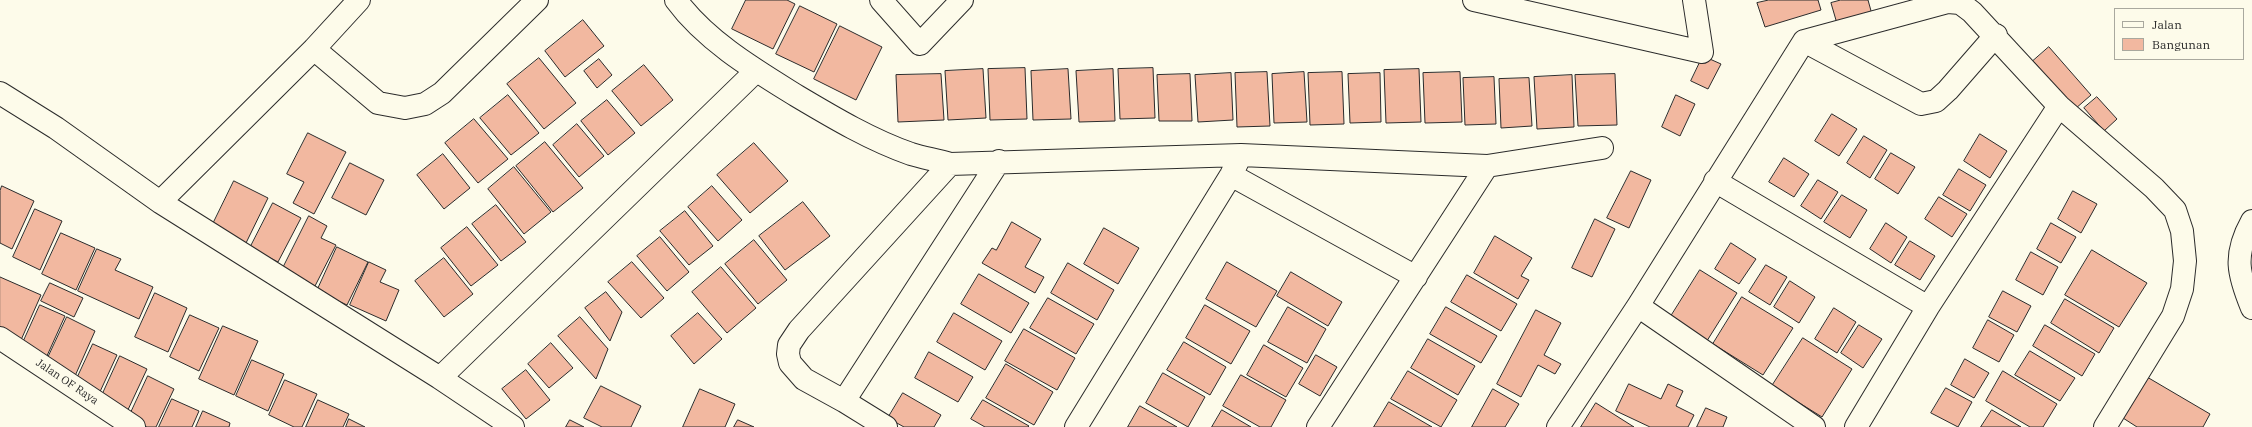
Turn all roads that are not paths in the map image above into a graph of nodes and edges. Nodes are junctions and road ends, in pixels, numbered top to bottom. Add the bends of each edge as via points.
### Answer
1 (359, 0) edge
2 (538, 0) edge
3 (676, 0) edge
4 (881, 0) edge
5 (962, 0) edge
6 (1474, 0) edge
7 (1694, 0) edge
8 (1996, 35) junction
9 (1804, 41) junction
10 (314, 49) junction
11 (756, 71) junction
12 (0, 93) edge
13 (2059, 106) junction
14 (1602, 148) dead end
15 (1241, 155) junction
16 (999, 161) junction
17 (950, 164) junction
18 (1487, 166) junction
19 (1231, 175) junction
20 (1715, 181) junction
21 (160, 202) junction
22 (2252, 221) edge
23 (1416, 277) junction
24 (1638, 306) junction
25 (1928, 307) junction
26 (2252, 308) edge
27 (3, 347) edge
28 (440, 378) junction
29 (844, 401) junction
30 (134, 427) edge
31 (513, 427) edge
32 (886, 427) edge
33 (1076, 427) edge
34 (1318, 427) edge
35 (1558, 427) edge
36 (1814, 427) edge
37 (1856, 427) edge
38 (2105, 427) edge

1 - 10 street
2 - 10 street via 442,93 424,104 405,108 378,103
3 - 11 street via 683,10 730,53
4 - 5 street via 920,44
6 - 7 street via 1702,52
8 - 9 street via 1960,3 1948,2
8 - 9 street via 1936,101 1921,104
8 - 13 street
9 - 20 street
10 - 21 street
11 - 17 street via 844,124 911,154
11 - 28 street
12 - 21 street via 56,128
13 - 25 street
13 - 38 street via 2154,188 2175,210 2182,232 2185,260 2182,289 2173,316
14 - 18 street
15 - 16 street
15 - 18 street
15 - 19 street
16 - 17 street
16 - 29 street
17 - 29 street via 799,330 789,345 790,363 804,379
18 - 23 street
19 - 23 street
19 - 33 street
20 - 24 street
20 - 25 street
21 - 28 street
22 - 26 street via 2245,233 2239,256 2241,281
23 - 34 street
24 - 35 street
24 - 36 street
25 - 37 street
27 - 30 street, Jalan OF Raya
28 - 31 street
29 - 32 street

